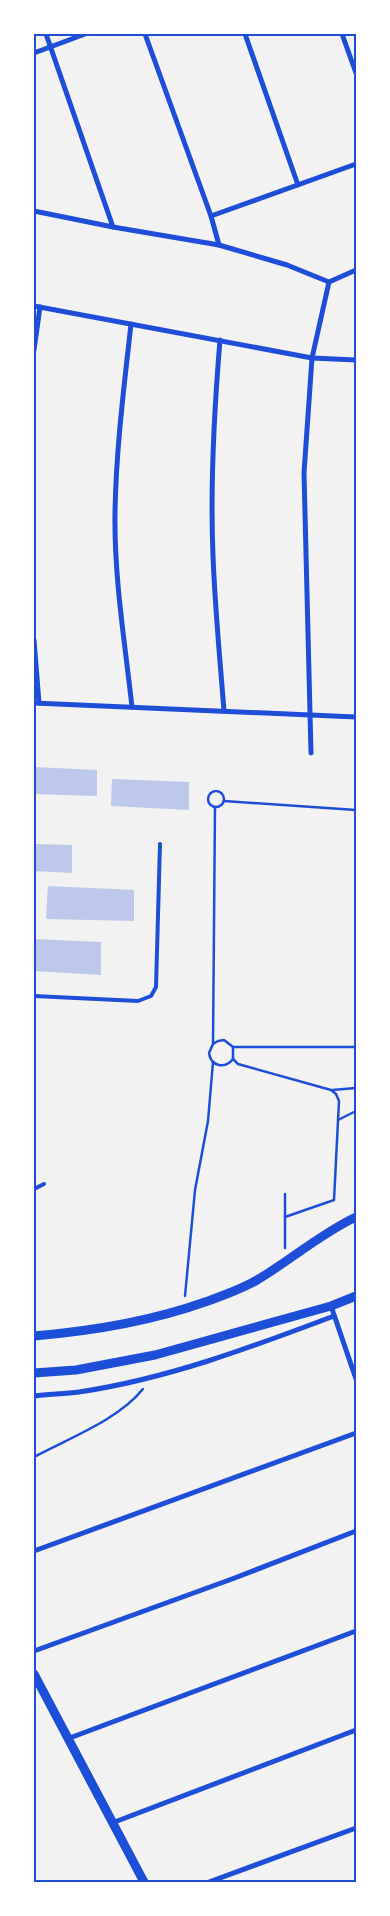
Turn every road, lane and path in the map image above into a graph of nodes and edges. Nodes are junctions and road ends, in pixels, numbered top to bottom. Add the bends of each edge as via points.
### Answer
1 (46, 34) edge
2 (85, 34) edge
3 (145, 34) edge
4 (245, 34) edge
5 (342, 34) edge
6 (50, 46) junction
7 (34, 53) edge
8 (356, 73) edge
9 (356, 164) edge
10 (298, 185) junction
11 (34, 211) edge
12 (211, 216) junction
13 (113, 227) junction
14 (219, 245) junction
15 (356, 270) edge
16 (328, 282) junction
17 (34, 306) edge
18 (40, 307) junction
19 (131, 324) junction
20 (220, 340) junction
21 (34, 350) edge
22 (312, 358) junction
23 (356, 360) edge
24 (34, 640) edge
25 (36, 703) edge
26 (132, 707) junction
27 (224, 711) junction
28 (310, 715) junction
29 (356, 717) edge
30 (311, 753) dead end
31 (224, 801) junction
32 (215, 807) junction
33 (356, 810) edge
34 (160, 844) dead end
35 (34, 996) edge
36 (213, 1044) junction
37 (356, 1047) edge
38 (233, 1048) junction
39 (233, 1059) junction
40 (213, 1062) junction
41 (356, 1088) edge
42 (331, 1090) junction
43 (356, 1111) edge
44 (338, 1120) junction
45 (44, 1184) dead end
46 (34, 1189) edge
47 (285, 1194) dead end
48 (285, 1217) junction
49 (356, 1217) edge
50 (285, 1262) junction
51 (356, 1296) edge
52 (331, 1306) junction
53 (184, 1310) junction
54 (334, 1316) junction
55 (34, 1336) edge
56 (34, 1374) edge
57 (153, 1376) junction
58 (356, 1379) edge
59 (34, 1396) edge
60 (356, 1434) edge
61 (34, 1457) edge
62 (356, 1531) edge
63 (34, 1551) edge
64 (356, 1631) edge
65 (34, 1651) edge
66 (34, 1674) edge
67 (356, 1730) edge
68 (67, 1739) junction
69 (112, 1823) junction
70 (356, 1828) edge
71 (144, 1882) edge
72 (209, 1882) edge

1 - 6 street
2 - 6 street
3 - 12 street
4 - 10 street
5 - 8 street
6 - 7 street
6 - 13 street
9 - 10 street
10 - 12 street
11 - 13 street
12 - 14 street
13 - 14 street
14 - 16 street
15 - 16 street
16 - 22 street
17 - 18 street
18 - 19 street
18 - 21 street
19 - 20 street
19 - 26 street via 120,424 115,514
20 - 22 street
20 - 27 street via 214,409 212,498
22 - 23 street
22 - 28 street via 304,474
24 - 25 street
25 - 26 street
26 - 27 street
27 - 28 street
28 - 29 street
28 - 30 street
31 - 32 path
31 - 32 path via 222,793 211,792 207,800
31 - 33 path
32 - 36 path
34 - 35 lane via 156,987 151,996 138,1001
36 - 38 path via 224,1040
36 - 40 path via 209,1053
37 - 38 path
38 - 39 path
39 - 40 path via 224,1066
39 - 42 path via 238,1064
40 - 53 path via 208,1121 195,1190
41 - 42 path
42 - 44 path via 339,1101
43 - 44 path
44 - 48 path via 334,1200
45 - 46 lane
47 - 48 path
48 - 50 path
49 - 50 street via 314,1240
50 - 53 street via 256,1281
51 - 52 street
52 - 54 street
52 - 56 street via 156,1355 76,1370
53 - 55 street via 103,1328
54 - 57 street via 246,1349
54 - 58 street
57 - 59 street via 80,1392
57 - 61 path via 135,1399 103,1421
60 - 63 street
62 - 65 street
64 - 68 street
66 - 68 street
67 - 69 street
68 - 69 street
69 - 71 street
70 - 72 street

